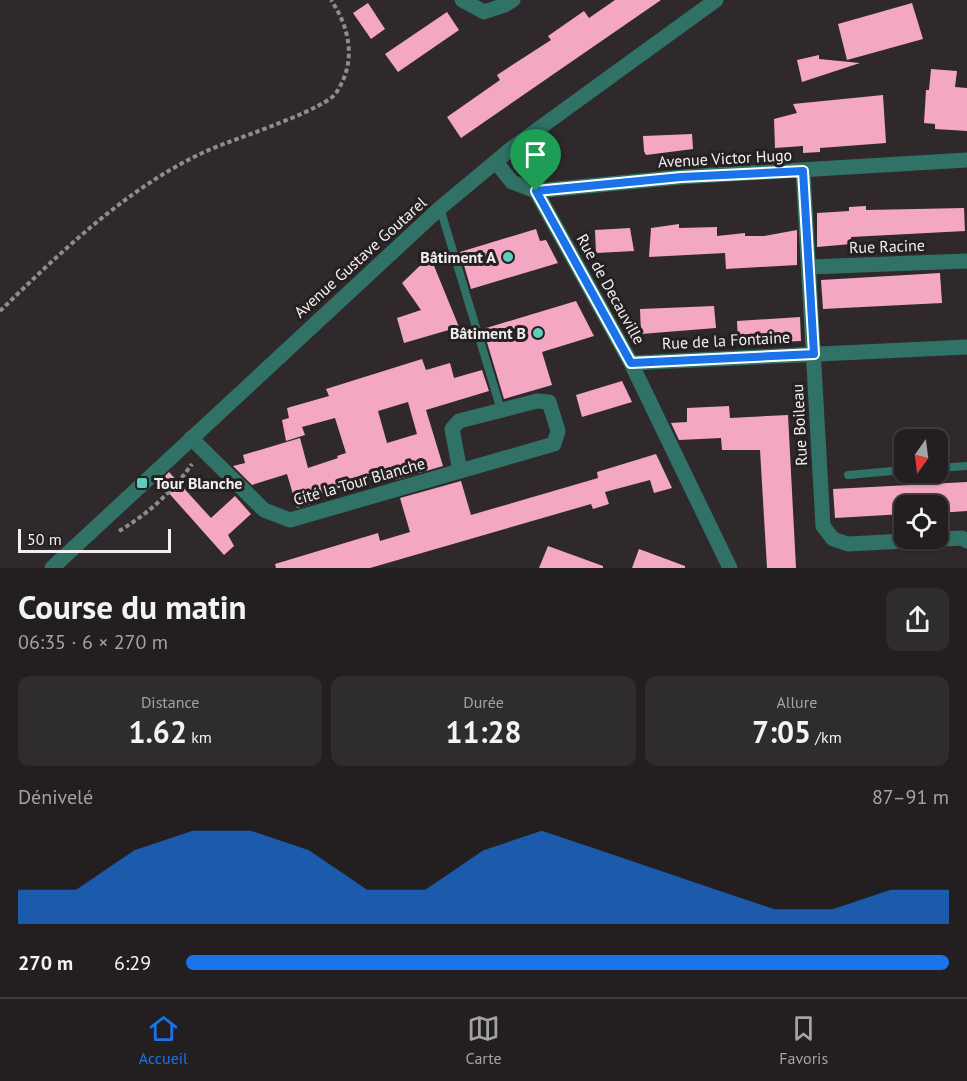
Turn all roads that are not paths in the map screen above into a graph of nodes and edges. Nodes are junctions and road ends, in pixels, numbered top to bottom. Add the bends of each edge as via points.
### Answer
1 (462, 0) edge
2 (513, 0) edge
3 (716, 0) edge
4 (967, 160) edge
5 (496, 162) junction
6 (803, 171) junction
7 (536, 191) junction
8 (440, 208) junction
9 (967, 261) edge
10 (809, 267) junction
11 (967, 347) edge
12 (814, 354) junction
13 (631, 363) junction
14 (501, 410) junction
15 (191, 438) junction
16 (967, 466) edge
17 (948, 467) edge
18 (460, 471) junction
19 (894, 471) edge
20 (848, 474) dead end
21 (967, 541) edge
22 (52, 568) edge
23 (730, 568) edge

1 - 2 street via 484,12
3 - 5 street, Avenue Gustave Goutarel
4 - 6 street, Avenue Victor Hugo
5 - 7 street via 512,182
5 - 8 street, Avenue Gustave Goutarel
6 - 7 street, Avenue Victor Hugo via 681,177
6 - 10 street, Rue Boileau
7 - 13 street, Rue de Decauville
8 - 14 lane
8 - 15 street, Avenue Gustave Goutarel
9 - 10 street, Rue Racine
10 - 12 street, Rue Boileau
11 - 12 street, Rue de la Fontaine
12 - 13 street, Rue de la Fontaine
12 - 21 street, Rue Boileau via 823,526 833,539 848,544 962,538
13 - 23 street, Rue de Decauville
14 - 18 street, Cité la Tour Blanche via 459,421 452,429
14 - 18 street, Cité la Tour Blanche via 549,402 558,431 554,444
15 - 18 street, Cité la Tour Blanche via 264,510 290,519
15 - 22 street, Avenue Gustave Goutarel
16 - 17 lane
19 - 20 lane

